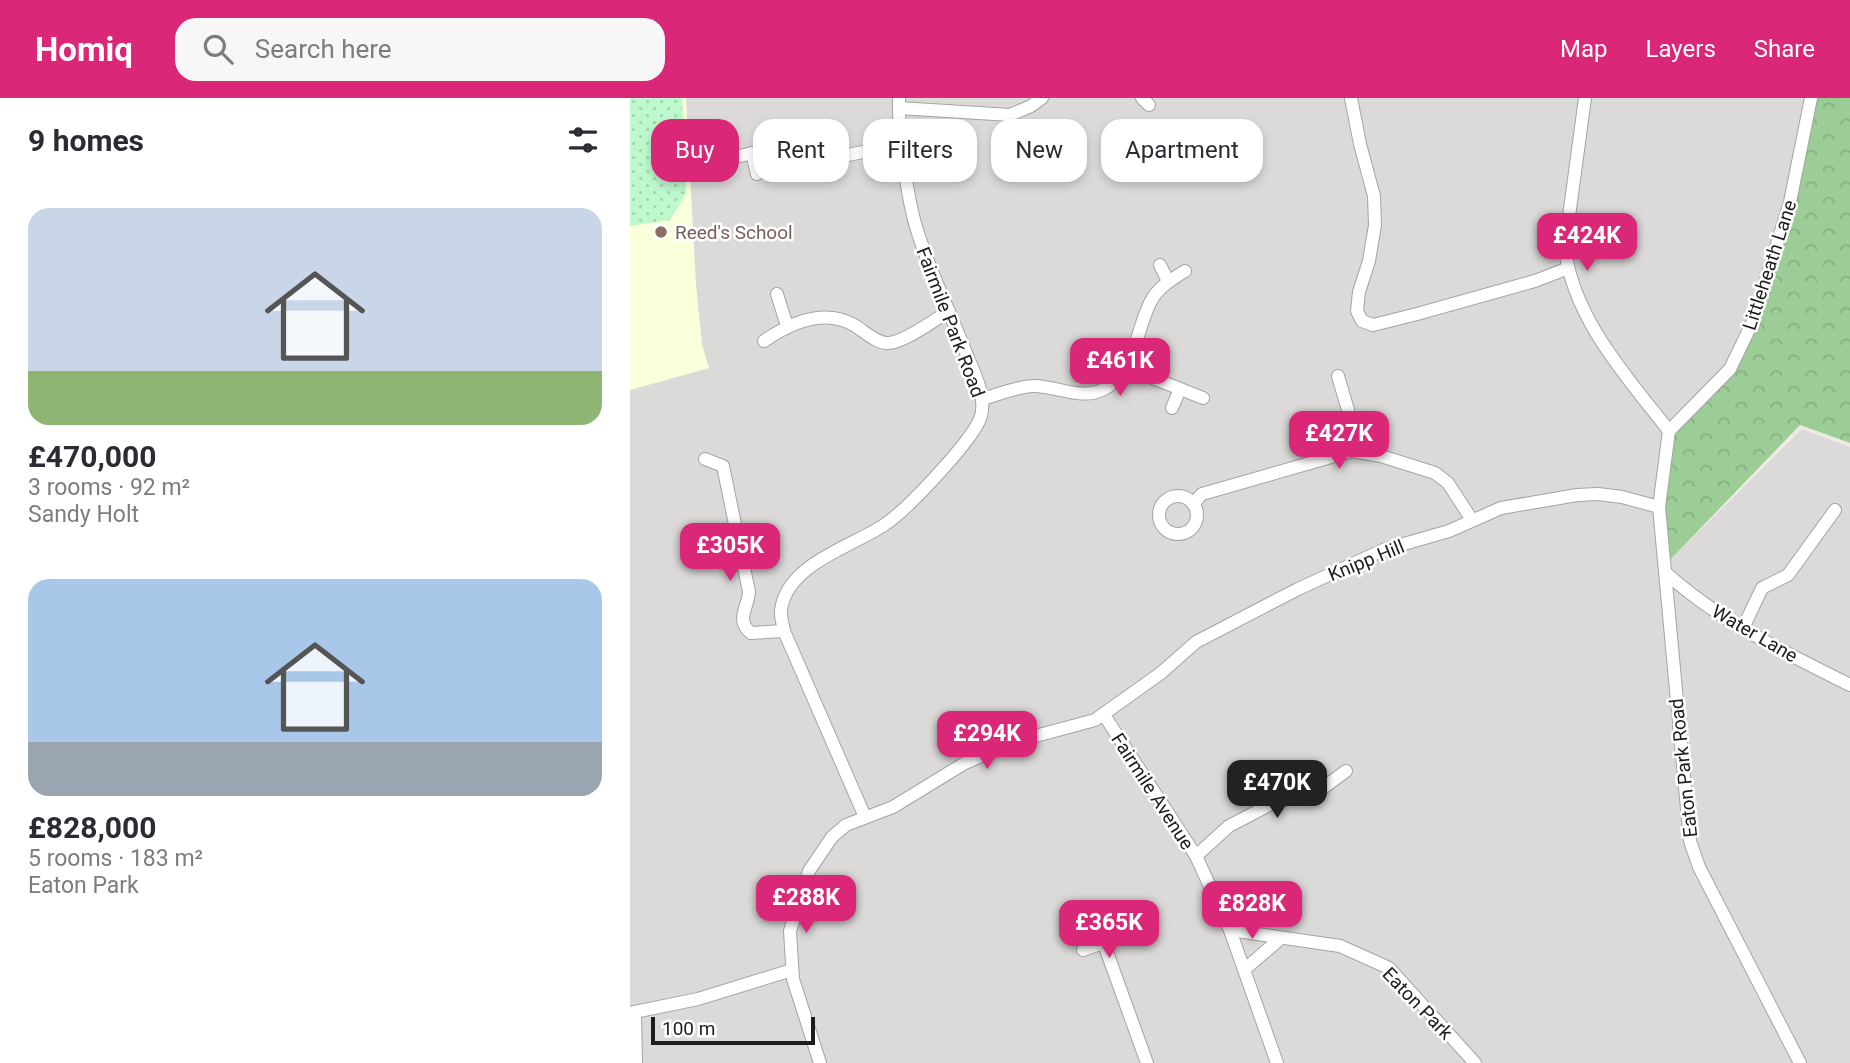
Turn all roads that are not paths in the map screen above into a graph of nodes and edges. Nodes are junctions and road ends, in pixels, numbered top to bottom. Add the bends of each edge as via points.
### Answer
1 (1042, 98) edge
2 (1351, 98) edge
3 (1585, 98) edge
4 (1811, 98) edge
5 (899, 103) edge
6 (863, 152) edge
7 (752, 153) junction
8 (739, 156) edge
9 (753, 157) edge
10 (909, 182) edge
11 (1160, 265) dead end
12 (1566, 269) junction
13 (1185, 271) dead end
14 (1168, 281) junction
15 (777, 294) dead end
16 (950, 312) junction
17 (787, 326) junction
18 (764, 341) dead end
19 (1125, 367) junction
20 (1338, 376) dead end
21 (1180, 389) junction
22 (1203, 398) dead end
23 (982, 400) junction
24 (1172, 408) dead end
25 (1669, 430) junction
26 (1352, 451) junction
27 (705, 458) dead end
28 (1193, 504) dead end
29 (1659, 508) junction
30 (1835, 510) dead end
31 (1472, 520) junction
32 (1665, 573) junction
33 (1743, 628) junction
34 (784, 631) junction
35 (1850, 685) edge
36 (1104, 715) junction
37 (1346, 771) dead end
38 (865, 817) junction
39 (1196, 856) junction
40 (1230, 930) junction
41 (1123, 936) dead end
42 (1281, 937) junction
43 (1104, 944) junction
44 (1083, 950) dead end
45 (1245, 969) junction
46 (792, 970) junction
47 (632, 1013) edge
48 (636, 1063) edge
49 (820, 1063) edge
50 (1147, 1063) edge
51 (1278, 1063) edge
52 (1475, 1063) edge
53 (1800, 1063) edge

1 - 5 street via 1010,115
2 - 12 street via 1374,196 1375,225 1357,311 1362,321 1373,325 1417,314
3 - 12 street via 1564,246
4 - 25 street, Littleheath Lane via 1790,202 1754,319 1730,369
6 - 7 street via 825,156 788,145
7 - 8 street
7 - 9 street
10 - 16 street, Fairmile Park Road via 916,226
11 - 14 street
12 - 25 street via 1605,349
13 - 14 street
14 - 19 street via 1150,301
15 - 17 street
16 - 17 street via 888,344 831,317
16 - 23 street, Fairmile Park Road
17 - 18 street
19 - 21 street
19 - 23 street via 1120,377 1102,390 1085,394 1032,386
20 - 26 street via 1348,410
21 - 22 street
21 - 24 street
23 - 34 street, Fairmile Park Road via 978,424 919,494 885,525 819,561 794,581 780,612
25 - 29 street
26 - 28 street via 1202,494
26 - 31 street via 1435,473 1448,483
27 - 34 street via 723,466 749,592 743,621 751,633
29 - 31 street, Knipp Hill via 1622,497 1577,495 1501,509
29 - 32 street
30 - 33 street via 1788,575 1762,588
31 - 36 street, Knipp Hill via 1383,550 1230,623 1196,642
32 - 33 street, Water Lane
32 - 53 street, Eaton Park Road via 1690,841
33 - 35 street, Water Lane
34 - 38 street, Fairmile Park Road
36 - 38 street, Knipp Hill via 1001,747 893,807
36 - 39 street, Fairmile Avenue
37 - 39 street via 1322,788 1273,803 1229,826
38 - 46 street, Knipp Hill via 832,837 809,871 790,931
39 - 40 street, Fairmile Avenue
40 - 42 street, Eaton Park
40 - 45 street, Fairmile Avenue
41 - 43 street
42 - 45 street
42 - 52 street, Eaton Park via 1340,946 1389,968
43 - 44 street
43 - 50 street
45 - 51 street, Fairmile Avenue
46 - 47 street via 698,999
46 - 49 street, Knipp Hill
47 - 48 street

